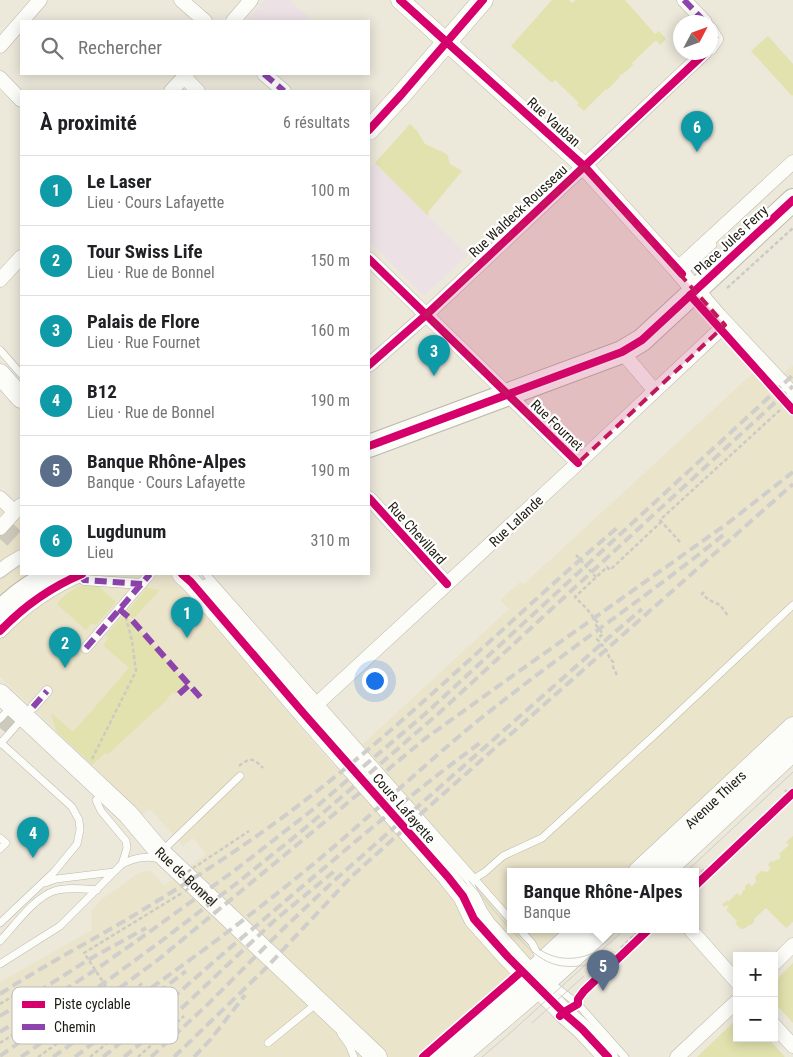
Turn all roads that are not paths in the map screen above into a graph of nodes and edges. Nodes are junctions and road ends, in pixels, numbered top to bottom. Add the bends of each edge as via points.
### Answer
1 (40, 0) edge
2 (181, 0) edge
3 (251, 0) edge
4 (400, 0) edge
5 (483, 0) edge
6 (684, 0) edge
7 (698, 15) edge
8 (23, 20) edge
9 (204, 20) edge
10 (234, 20) edge
11 (20, 23) edge
12 (446, 42) junction
13 (0, 46) edge
14 (698, 60) edge
15 (186, 75) edge
16 (265, 75) edge
17 (0, 78) edge
18 (172, 90) edge
19 (197, 90) edge
20 (283, 90) edge
21 (20, 99) edge
22 (370, 129) edge
23 (793, 162) edge
24 (584, 166) junction
25 (793, 170) edge
26 (793, 200) edge
27 (20, 258) edge
28 (370, 260) edge
29 (685, 277) junction
30 (0, 280) edge
31 (426, 315) junction
32 (725, 325) junction
33 (0, 350) edge
34 (622, 352) junction
35 (370, 364) edge
36 (20, 373) edge
37 (0, 374) edge
38 (655, 391) junction
39 (507, 394) junction
40 (20, 397) edge
41 (787, 403) edge
42 (370, 446) edge
43 (578, 463) junction
44 (0, 498) edge
45 (370, 499) edge
46 (18, 508) edge
47 (0, 528) edge
48 (20, 558) edge
49 (0, 571) edge
50 (52, 575) edge
51 (79, 575) edge
52 (82, 575) edge
53 (149, 575) edge
54 (183, 575) edge
55 (198, 575) edge
56 (207, 575) edge
57 (142, 584) junction
58 (447, 584) junction
59 (793, 604) edge
60 (0, 612) edge
61 (0, 632) edge
62 (86, 648) dead end
63 (46, 691) dead end
64 (313, 708) junction
65 (20, 710) edge
66 (793, 727) edge
67 (0, 743) edge
68 (790, 760) edge
69 (240, 776) road end
70 (96, 800) junction
71 (0, 838) edge
72 (0, 849) edge
73 (165, 856) junction
74 (122, 864) junction
75 (642, 868) edge
76 (668, 868) edge
77 (114, 872) junction
78 (467, 882) junction
79 (40, 885) junction
80 (97, 890) junction
81 (507, 916) edge
82 (0, 922) edge
83 (523, 933) edge
84 (575, 933) edge
85 (599, 933) edge
86 (693, 933) edge
87 (0, 941) edge
88 (793, 945) edge
89 (778, 960) edge
90 (0, 964) edge
91 (541, 975) junction
92 (733, 978) edge
93 (318, 1002) junction
94 (733, 1005) edge
95 (778, 1029) edge
96 (268, 1043) dead end
97 (793, 1046) edge
98 (354, 1057) edge
99 (377, 1057) edge
100 (432, 1057) edge
101 (458, 1057) edge
102 (608, 1057) edge
103 (625, 1057) edge
104 (677, 1057) edge

1 - 8 street
2 - 9 street
3 - 10 street
4 - 12 street, Rue Vauban
5 - 12 main road
6 - 7 street
11 - 13 street
12 - 22 main road
12 - 24 street, Rue Vauban
14 - 24 street, Rue Waldeck-Rousseau
15 - 18 street
15 - 19 street
16 - 20 street
17 - 21 street
23 - 29 street, Place Jules Ferry
24 - 29 street, Rue Vauban
24 - 31 street, Rue Waldeck-Rousseau
25 - 29 lane
26 - 29 main road, Place Jules Ferry
27 - 30 street
28 - 31 street, Rue Fournet
29 - 32 street, Rue Vauban
29 - 34 main road, Place Jules Ferry via 642,340
31 - 35 street, Rue Waldeck-Rousseau
31 - 39 street, Rue Fournet
32 - 38 street, Rue Lalande
32 - 41 street, Rue Vauban
33 - 36 lane
34 - 38 street
34 - 39 main road, Place Jules Ferry
37 - 40 main road
38 - 43 street, Rue Lalande
39 - 42 main road, Place Jules Ferry
39 - 43 street, Rue Fournet
43 - 58 street, Rue Lalande
44 - 46 street
45 - 58 street, Rue Chevillard
46 - 47 street
48 - 49 street
50 - 60 main road via 25,591
51 - 61 street via 39,598
52 - 57 street via 84,580
53 - 57 street
54 - 64 main road, Cours Lafayette
55 - 64 lane
56 - 64 lane
57 - 62 street
58 - 64 street, Rue Lalande
59 - 78 lane via 542,838 503,856
63 - 65 street
64 - 78 main road, Cours Lafayette
65 - 67 lane
65 - 70 main road
65 - 73 main road, Rue de Bonnel via 128,814
66 - 75 main road, Avenue Thiers
67 - 79 lane via 72,807 79,820 77,844
68 - 76 main road, Avenue Thiers
69 - 73 lane
70 - 73 main road via 147,847
70 - 74 lane via 101,811 126,840
71 - 72 lane via 6,843
73 - 74 lane via 136,858
73 - 93 main road, Rue de Bonnel
74 - 77 lane
77 - 79 lane via 56,879
77 - 80 lane
78 - 81 lane
78 - 91 main road, Cours Lafayette via 463,896 474,919 508,957
79 - 82 lane
80 - 87 lane via 54,891 42,897
80 - 90 lane via 60,926
83 - 91 lane via 532,943
84 - 91 main road
85 - 91 main road
86 - 92 street
88 - 89 street
91 - 100 main road via 515,988
91 - 101 main road
91 - 102 main road, Cours Lafayette via 566,1015
91 - 103 lane via 578,1004
93 - 96 lane
93 - 98 lane
93 - 99 main road, Rue de Bonnel
94 - 104 street
95 - 97 street

